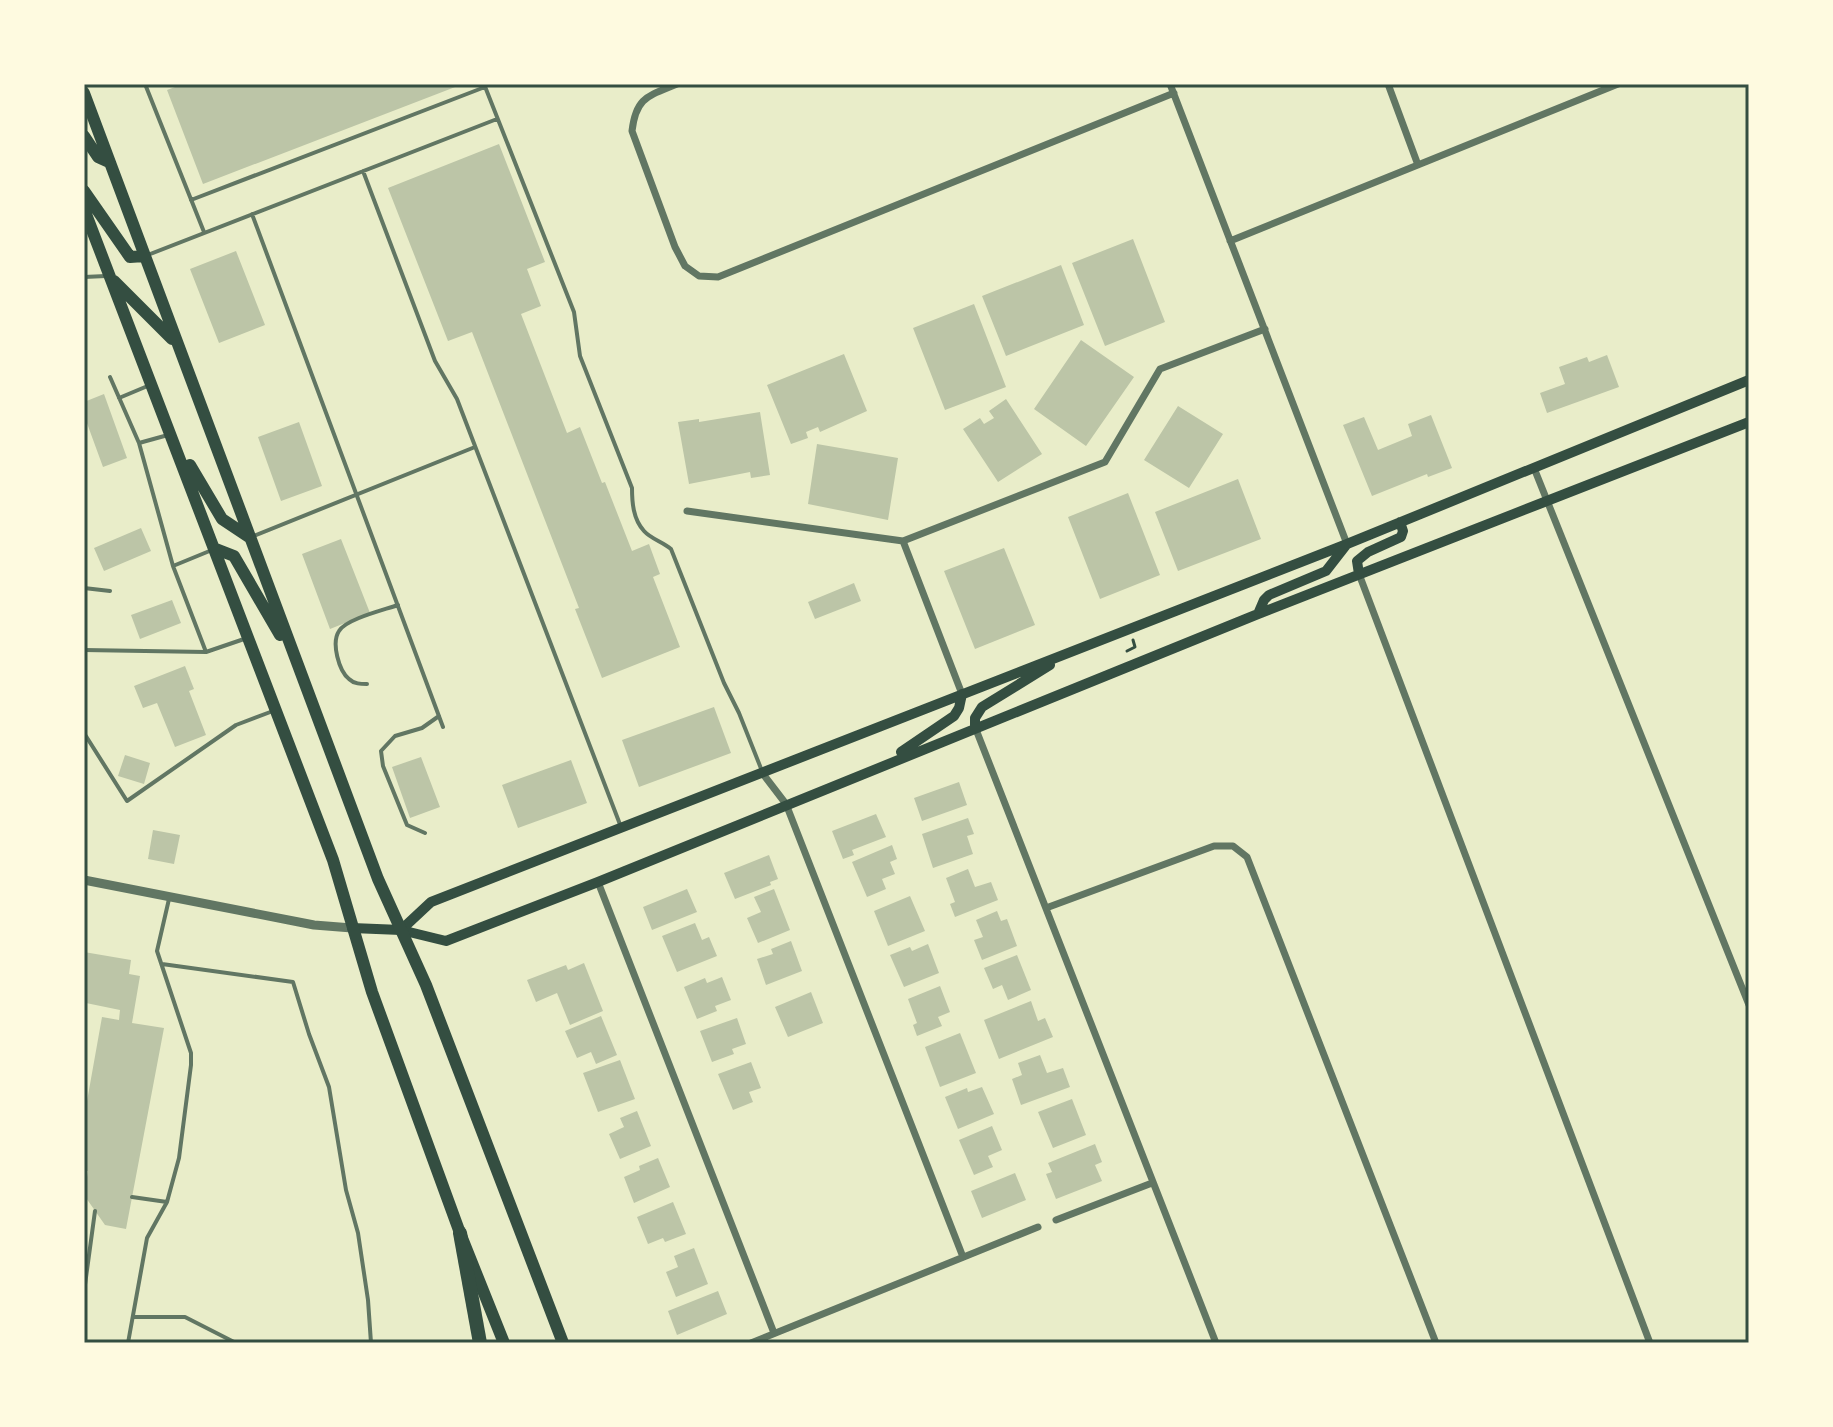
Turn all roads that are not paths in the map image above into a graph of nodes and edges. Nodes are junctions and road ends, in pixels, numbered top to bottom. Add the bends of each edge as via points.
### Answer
1 (145, 84) edge
2 (677, 84) edge
3 (1170, 84) edge
4 (1388, 84) edge
5 (1618, 84) edge
6 (485, 86) edge
7 (1602, 87) edge
8 (84, 93) edge
9 (1174, 93) junction
10 (497, 119) junction
11 (84, 136) edge
12 (109, 162) junction
13 (1418, 165) junction
14 (363, 171) junction
15 (84, 191) edge
16 (191, 200) junction
17 (84, 209) edge
18 (252, 214) junction
19 (204, 232) junction
20 (1230, 241) junction
21 (144, 256) junction
22 (109, 276) junction
23 (84, 277) edge
24 (1265, 329) junction
25 (179, 348) junction
26 (110, 377) dead end
27 (1749, 380) edge
28 (152, 384) junction
29 (119, 398) junction
30 (1749, 422) edge
31 (172, 434) junction
32 (139, 443) junction
33 (475, 447) junction
34 (1534, 468) junction
35 (357, 494) junction
36 (1547, 502) junction
37 (687, 511) dead end
38 (1400, 522) junction
39 (249, 537) junction
40 (903, 541) junction
41 (1347, 544) junction
42 (216, 549) junction
43 (173, 566) junction
44 (1359, 574) junction
45 (84, 588) edge
46 (110, 591) dead end
47 (398, 605) junction
48 (1258, 614) junction
49 (249, 637) junction
50 (84, 650) edge
51 (206, 652) junction
52 (1070, 652) junction
53 (296, 661) junction
54 (367, 684) dead end
55 (962, 694) junction
56 (277, 710) junction
57 (439, 716) junction
58 (443, 727) dead end
59 (975, 727) junction
60 (84, 733) edge
61 (883, 764) junction
62 (763, 774) junction
63 (786, 804) junction
64 (622, 829) junction
65 (425, 833) dead end
66 (84, 880) edge
67 (598, 882) junction
68 (170, 896) junction
69 (1046, 908) junction
70 (352, 928) junction
71 (401, 930) junction
72 (162, 964) junction
73 (1749, 1005) edge
74 (1152, 1183) junction
75 (132, 1197) dead end
76 (167, 1202) junction
77 (95, 1211) dead end
78 (1056, 1220) dead end
79 (1038, 1227) dead end
80 (460, 1233) junction
81 (963, 1257) junction
82 (84, 1292) edge
83 (133, 1317) junction
84 (774, 1333) junction
85 (128, 1343) edge
86 (236, 1343) edge
87 (371, 1343) edge
88 (480, 1343) edge
89 (504, 1343) edge
90 (563, 1343) edge
91 (751, 1343) edge
92 (1216, 1343) edge
93 (1436, 1343) edge
94 (1650, 1343) edge

1 - 16 lane
2 - 9 street via 644,97 634,112 632,131 685,266 699,276 718,277
3 - 9 street
4 - 13 street
5 - 7 street
6 - 10 lane
6 - 16 lane
7 - 13 street
8 - 12 main road
9 - 20 street
10 - 14 lane
10 - 62 lane via 574,312 580,356 632,488 637,518 645,532 671,549
11 - 12 main road via 98,157
12 - 21 main road
13 - 20 street
14 - 18 lane
14 - 33 lane via 435,361
15 - 21 main road via 130,257
16 - 19 lane
17 - 22 main road
18 - 19 lane
18 - 35 lane
19 - 21 lane
20 - 24 street
21 - 25 main road
22 - 23 lane
22 - 25 main road
22 - 28 main road
24 - 40 street via 1160,369 1105,462
24 - 41 street
25 - 39 main road
26 - 29 lane
27 - 34 main road
28 - 29 lane
28 - 31 main road
29 - 32 lane
30 - 36 main road
31 - 32 lane
31 - 39 main road via 222,519
31 - 42 main road
32 - 43 lane
33 - 35 lane
33 - 64 lane
34 - 36 street
34 - 38 main road
35 - 39 lane
35 - 47 lane
36 - 44 main road
36 - 73 street
37 - 40 street
38 - 41 main road
38 - 44 main road via 1401,537 1362,556 1357,561
39 - 53 main road
40 - 55 street
41 - 48 main road via 1326,571 1269,595
41 - 52 main road
42 - 43 lane
42 - 49 main road
42 - 53 main road via 234,556
43 - 51 lane
44 - 48 main road
44 - 94 street
45 - 46 lane
47 - 54 lane via 339,630 335,645 342,669 347,678
47 - 57 lane
48 - 59 main road
49 - 51 lane
49 - 56 main road
50 - 51 lane
52 - 55 main road
52 - 59 main road via 982,707
53 - 71 main road
55 - 61 main road via 954,716
55 - 62 main road
56 - 60 lane via 236,725 127,801
56 - 70 main road via 333,860
57 - 58 lane
57 - 65 lane via 395,736 381,751 407,825
59 - 61 main road
59 - 69 street
61 - 63 main road
62 - 63 street
62 - 64 main road
63 - 67 main road
63 - 81 street
64 - 71 main road via 431,902
66 - 68 street
67 - 71 main road via 446,941
67 - 84 street
68 - 70 street
68 - 72 lane via 157,951
69 - 74 street
69 - 93 street via 1214,846 1233,846 1247,857
70 - 71 main road
70 - 80 main road
71 - 90 main road
72 - 76 lane via 191,1053 179,1158
72 - 87 lane via 293,982 329,1087 358,1233
74 - 78 street
74 - 92 street
75 - 76 lane
76 - 83 lane via 147,1238
77 - 82 lane
79 - 81 street
80 - 88 highway
80 - 89 main road
81 - 84 street
83 - 85 lane
83 - 86 lane via 185,1317
84 - 91 street

